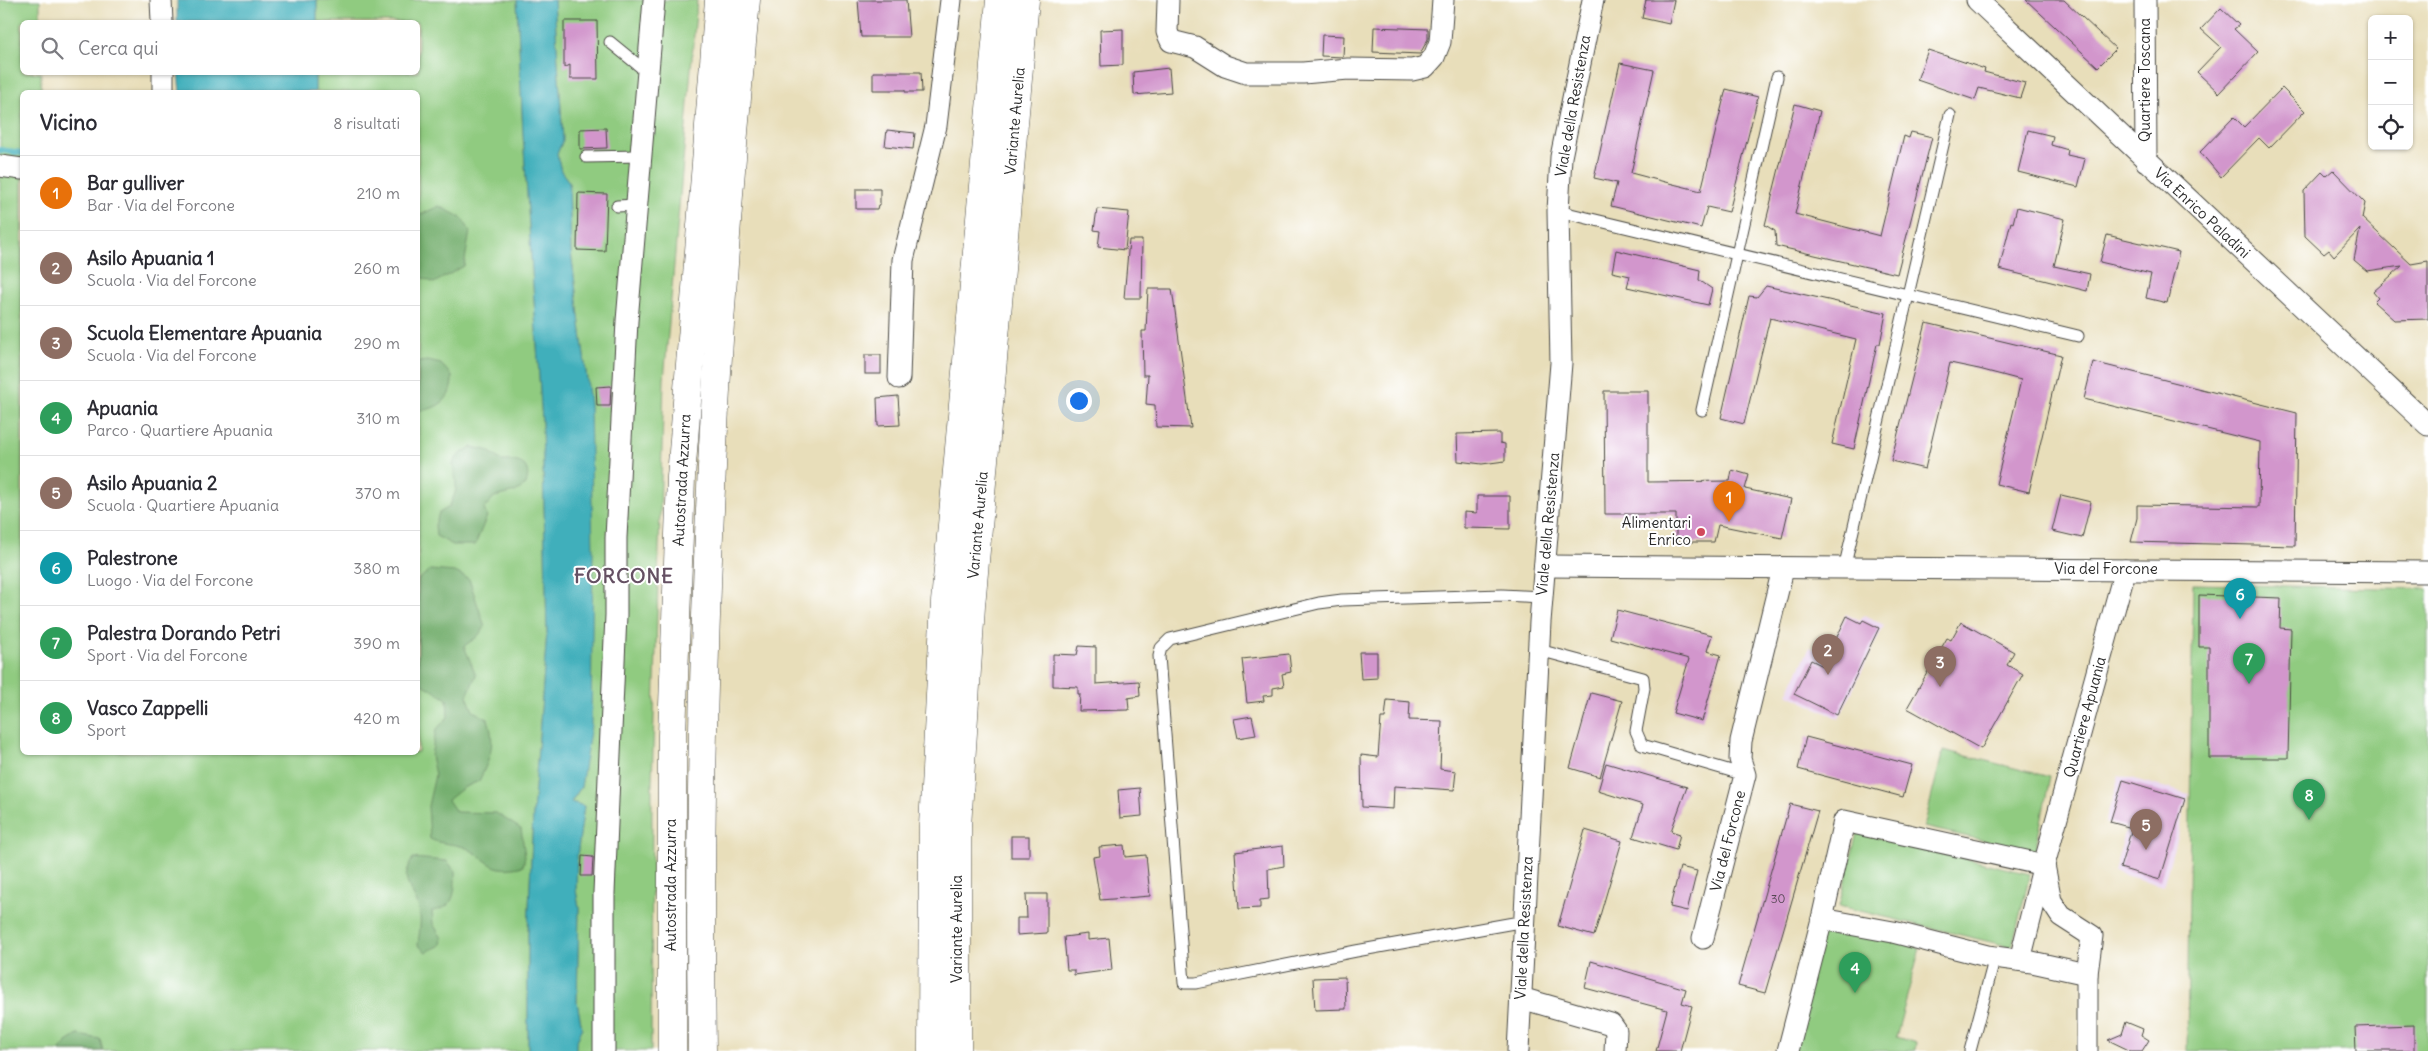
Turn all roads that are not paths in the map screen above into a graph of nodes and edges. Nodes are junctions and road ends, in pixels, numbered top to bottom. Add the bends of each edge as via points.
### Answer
1 (161, 0) edge
2 (654, 0) edge
3 (719, 0) edge
4 (746, 0) edge
5 (951, 0) edge
6 (1000, 0) edge
7 (1026, 0) edge
8 (1168, 0) edge
9 (1443, 0) edge
10 (1593, 0) edge
11 (1977, 0) edge
12 (2145, 0) edge
13 (162, 20) edge
14 (610, 42) dead end
15 (648, 73) junction
16 (163, 75) edge
17 (1777, 78) dead end
18 (163, 90) edge
19 (1950, 115) dead end
20 (641, 156) junction
21 (586, 157) dead end
22 (2146, 161) junction
23 (0, 166) edge
24 (20, 169) edge
25 (1558, 211) junction
26 (1737, 254) junction
27 (1909, 296) junction
28 (2078, 336) dead end
29 (899, 378) dead end
30 (1702, 410) dead end
31 (2428, 425) edge
32 (1545, 566) junction
33 (1783, 569) junction
34 (1844, 569) junction
35 (2126, 570) junction
36 (2428, 572) edge
37 (1542, 597) junction
38 (958, 604) junction
39 (1539, 650) junction
40 (1745, 775) junction
41 (2044, 865) junction
42 (1822, 919) junction
43 (1525, 921) junction
44 (1703, 938) dead end
45 (1995, 957) junction
46 (2020, 960) junction
47 (2087, 974) junction
48 (1521, 998) junction
49 (604, 1051) edge
50 (672, 1051) edge
51 (702, 1051) edge
52 (932, 1051) edge
53 (957, 1051) edge
54 (1518, 1051) edge
55 (1615, 1051) edge
56 (1788, 1051) edge
57 (1970, 1051) edge
58 (2087, 1051) edge

1 - 13 street
2 - 15 street
3 - 50 highway, Autostrada Azzurra via 681,477 672,735
4 - 51 highway, Autostrada Azzurra via 710,481 701,739
5 - 29 street via 936,126 902,260
6 - 38 highway, Variante Aurelia via 954,497
7 - 38 highway, Variante Aurelia via 980,502
8 - 9 street via 1167,32 1172,41 1195,47 1225,66 1246,73 1269,74 1425,67 1434,57 1440,42
10 - 25 street, Viale della Resistenza via 1561,157
11 - 22 street, Via Enrico Paladini
12 - 22 street, Quartiere Toscana
14 - 15 lane
15 - 20 street
16 - 18 street
17 - 26 lane
19 - 27 lane
20 - 21 lane
20 - 49 street via 627,205 627,321 604,893
22 - 31 street, Via Enrico Paladini
23 - 24 street
25 - 26 lane
25 - 32 street, Viale della Resistenza via 1561,363
26 - 27 lane
26 - 30 lane
27 - 28 lane
27 - 34 lane
32 - 33 street, Via del Forcone
32 - 37 street, Viale della Resistenza
33 - 34 street, Via del Forcone
33 - 40 street, Via del Forcone via 1741,741 1740,759
34 - 35 street, Via del Forcone
35 - 36 street, Via del Forcone
35 - 41 street, Quartiere Apuania
37 - 39 street, Viale della Resistenza
37 - 43 lane via 1502,595 1319,603 1170,639 1161,648 1159,656 1184,983
38 - 52 highway, Variante Aurelia via 933,826
38 - 53 highway, Variante Aurelia
39 - 40 lane via 1643,678 1636,731 1642,745
39 - 43 street, Viale della Resistenza
40 - 44 street, Via del Forcone
41 - 42 street via 1844,821
41 - 46 street
41 - 47 street, Quartiere Apuania via 2051,901 2061,916 2092,936
42 - 45 street via 1893,932
42 - 56 street
43 - 48 street, Viale della Resistenza
45 - 46 street
45 - 57 lane
46 - 47 street
47 - 58 street, Quartiere Apuania
48 - 54 street, Viale della Resistenza
48 - 55 street via 1611,1024 1616,1031

